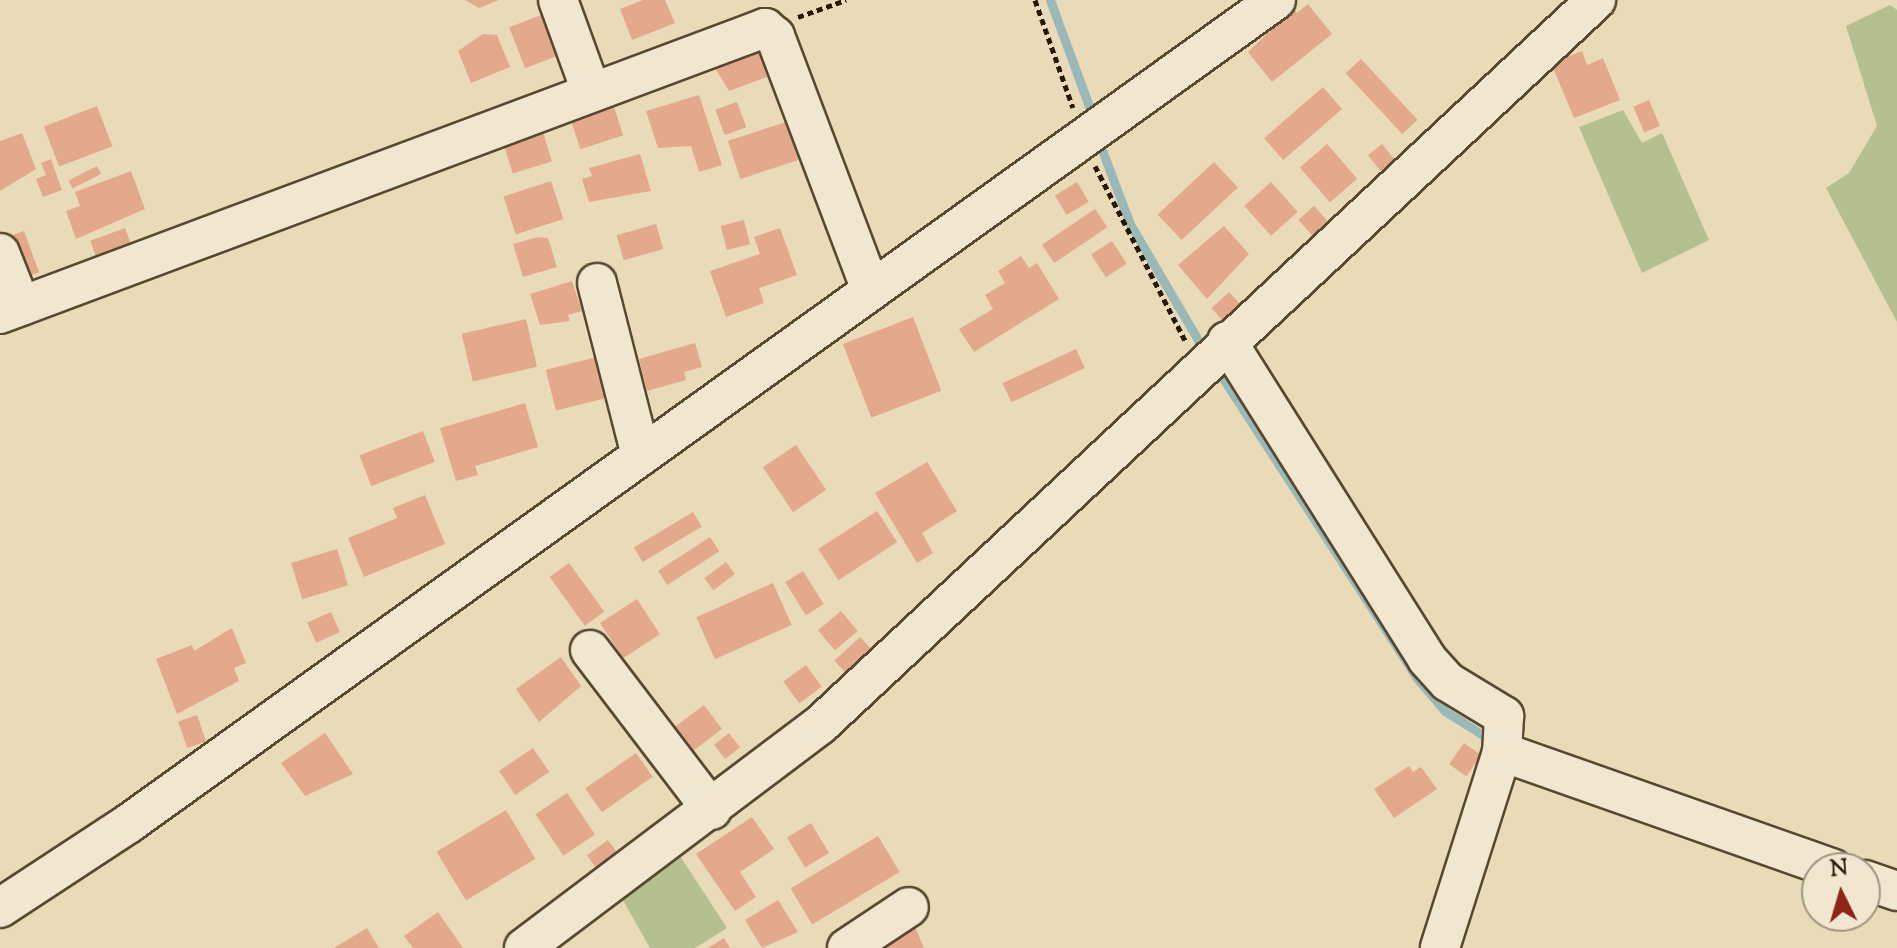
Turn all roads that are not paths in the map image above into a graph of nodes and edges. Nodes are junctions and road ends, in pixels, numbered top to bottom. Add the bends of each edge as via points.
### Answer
1 (558, 0) edge
2 (1276, 0) edge
3 (1596, 0) edge
4 (591, 91) junction
5 (0, 253) edge
6 (597, 283) dead end
7 (871, 290) junction
8 (11, 310) edge
9 (1214, 353) junction
10 (641, 455) junction
11 (590, 650) dead end
12 (1502, 752) junction
13 (712, 810) junction
14 (1801, 857) edge
15 (909, 907) dead end
16 (0, 908) edge
17 (541, 943) edge
18 (847, 948) edge
19 (1440, 948) edge

1 - 4 street
2 - 7 street
3 - 9 street
4 - 7 street via 765,28 775,36
4 - 8 street
5 - 8 street
6 - 10 street
7 - 10 street
9 - 12 street via 1427,659 1448,682 1504,716
9 - 13 street via 820,725
10 - 16 street
11 - 13 street
12 - 14 street
12 - 19 street
13 - 17 street
15 - 18 street

